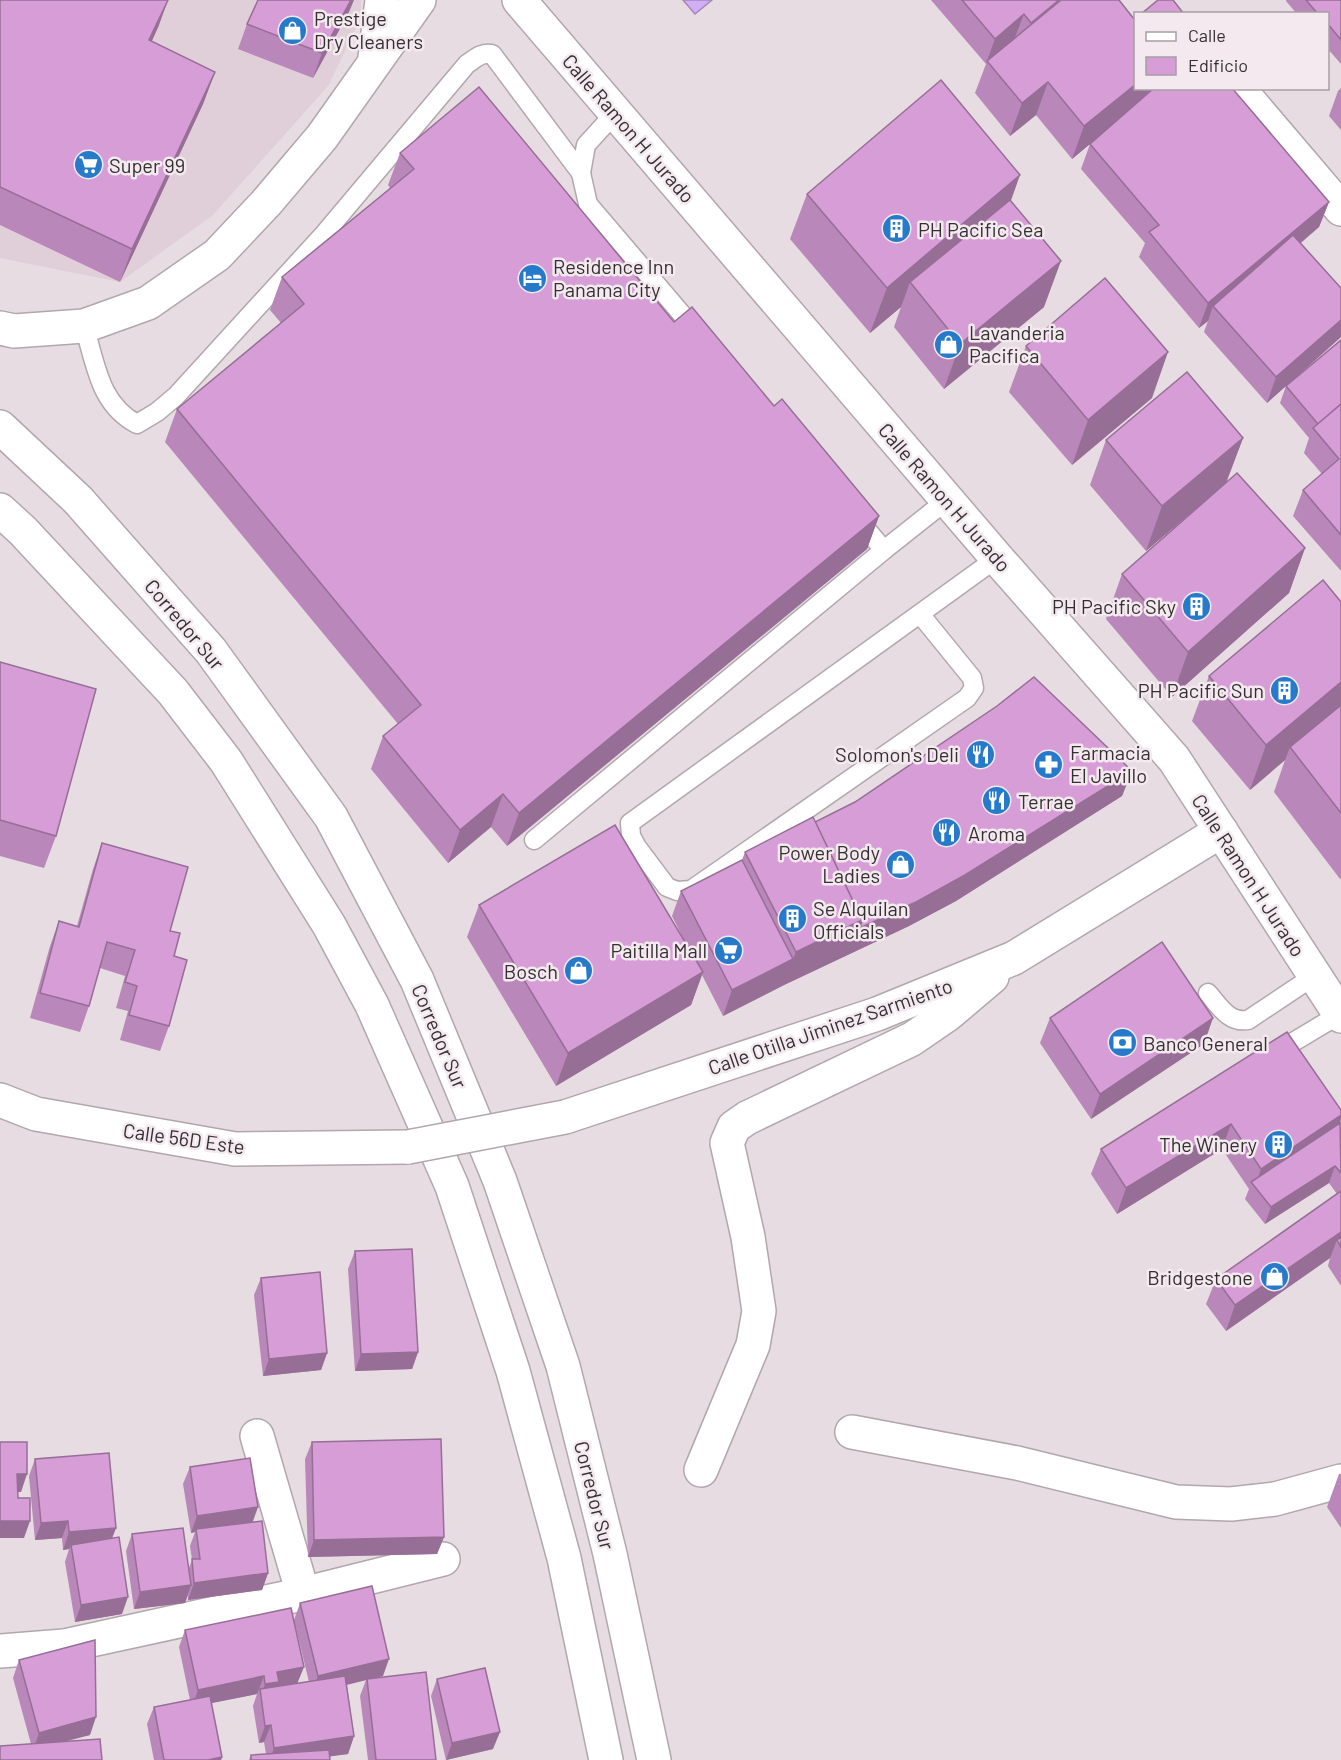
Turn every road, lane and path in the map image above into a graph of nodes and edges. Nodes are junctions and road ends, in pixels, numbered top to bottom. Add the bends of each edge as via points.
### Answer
1 (382, 0) edge
2 (419, 0) edge
3 (519, 0) edge
4 (375, 60) junction
5 (1240, 90) edge
6 (616, 112) junction
7 (581, 173) junction
8 (1341, 209) edge
9 (84, 326) junction
10 (0, 328) edge
11 (705, 341) edge
12 (0, 427) edge
13 (947, 500) junction
14 (845, 505) edge
15 (0, 510) edge
16 (884, 550) junction
17 (997, 558) junction
18 (920, 614) junction
19 (1221, 831) junction
20 (534, 840) dead end
21 (1014, 958) junction
22 (1314, 976) junction
23 (1208, 993) dead end
24 (1340, 1015) edge
25 (1262, 1061) edge
26 (0, 1100) edge
27 (408, 1147) joint
28 (852, 1432) dead end
29 (257, 1436) dead end
30 (701, 1470) dead end
31 (1341, 1481) edge
32 (442, 1559) dead end
33 (303, 1594) junction
34 (0, 1651) edge
35 (606, 1760) edge
36 (654, 1760) edge

1 - 4 main road
2 - 4 main road
3 - 6 main road, Calle Ramon H Jurado
4 - 9 main road via 322,137 217,255 148,303
5 - 8 main road
6 - 7 lane via 586,145
6 - 13 main road, Calle Ramon H Jurado
7 - 9 lane via 492,54 482,54 467,64 324,234 157,412 137,424 115,409 104,391
7 - 11 lane via 588,204
9 - 10 main road via 14,331
12 - 36 main road, Corredor Sur via 78,500 211,651 330,817 417,980 500,1181 563,1366 610,1554
13 - 16 lane
13 - 17 main road, Calle Ramon H Jurado
14 - 16 lane
15 - 35 main road via 173,692 226,761 329,925 372,1005 452,1186 513,1371 564,1558
16 - 20 lane
17 - 18 lane
17 - 19 main road, Calle Ramon H Jurado via 1174,759
18 - 18 lane via 630,823 636,847 667,887 691,890 967,698 974,688 972,678
19 - 21 main road, Calle Otilla Jiminez Sarmiento
19 - 22 main road, Calle Ramon H Jurado
21 - 27 main road, Calle Otilla Jiminez Sarmiento, bridge via 877,1014 565,1117
21 - 30 main road via 946,1016 912,1039 734,1127 727,1143 748,1237 759,1311 753,1345
22 - 23 lane via 1240,1022 1231,1019
22 - 24 main road, Calle Ramon H Jurado
24 - 25 lane
26 - 27 main road, Calle 56D Este via 36,1114 235,1149
28 - 31 main road via 1017,1463 1176,1502 1231,1504 1275,1499
29 - 33 main road
32 - 33 main road
33 - 34 main road via 64,1646

